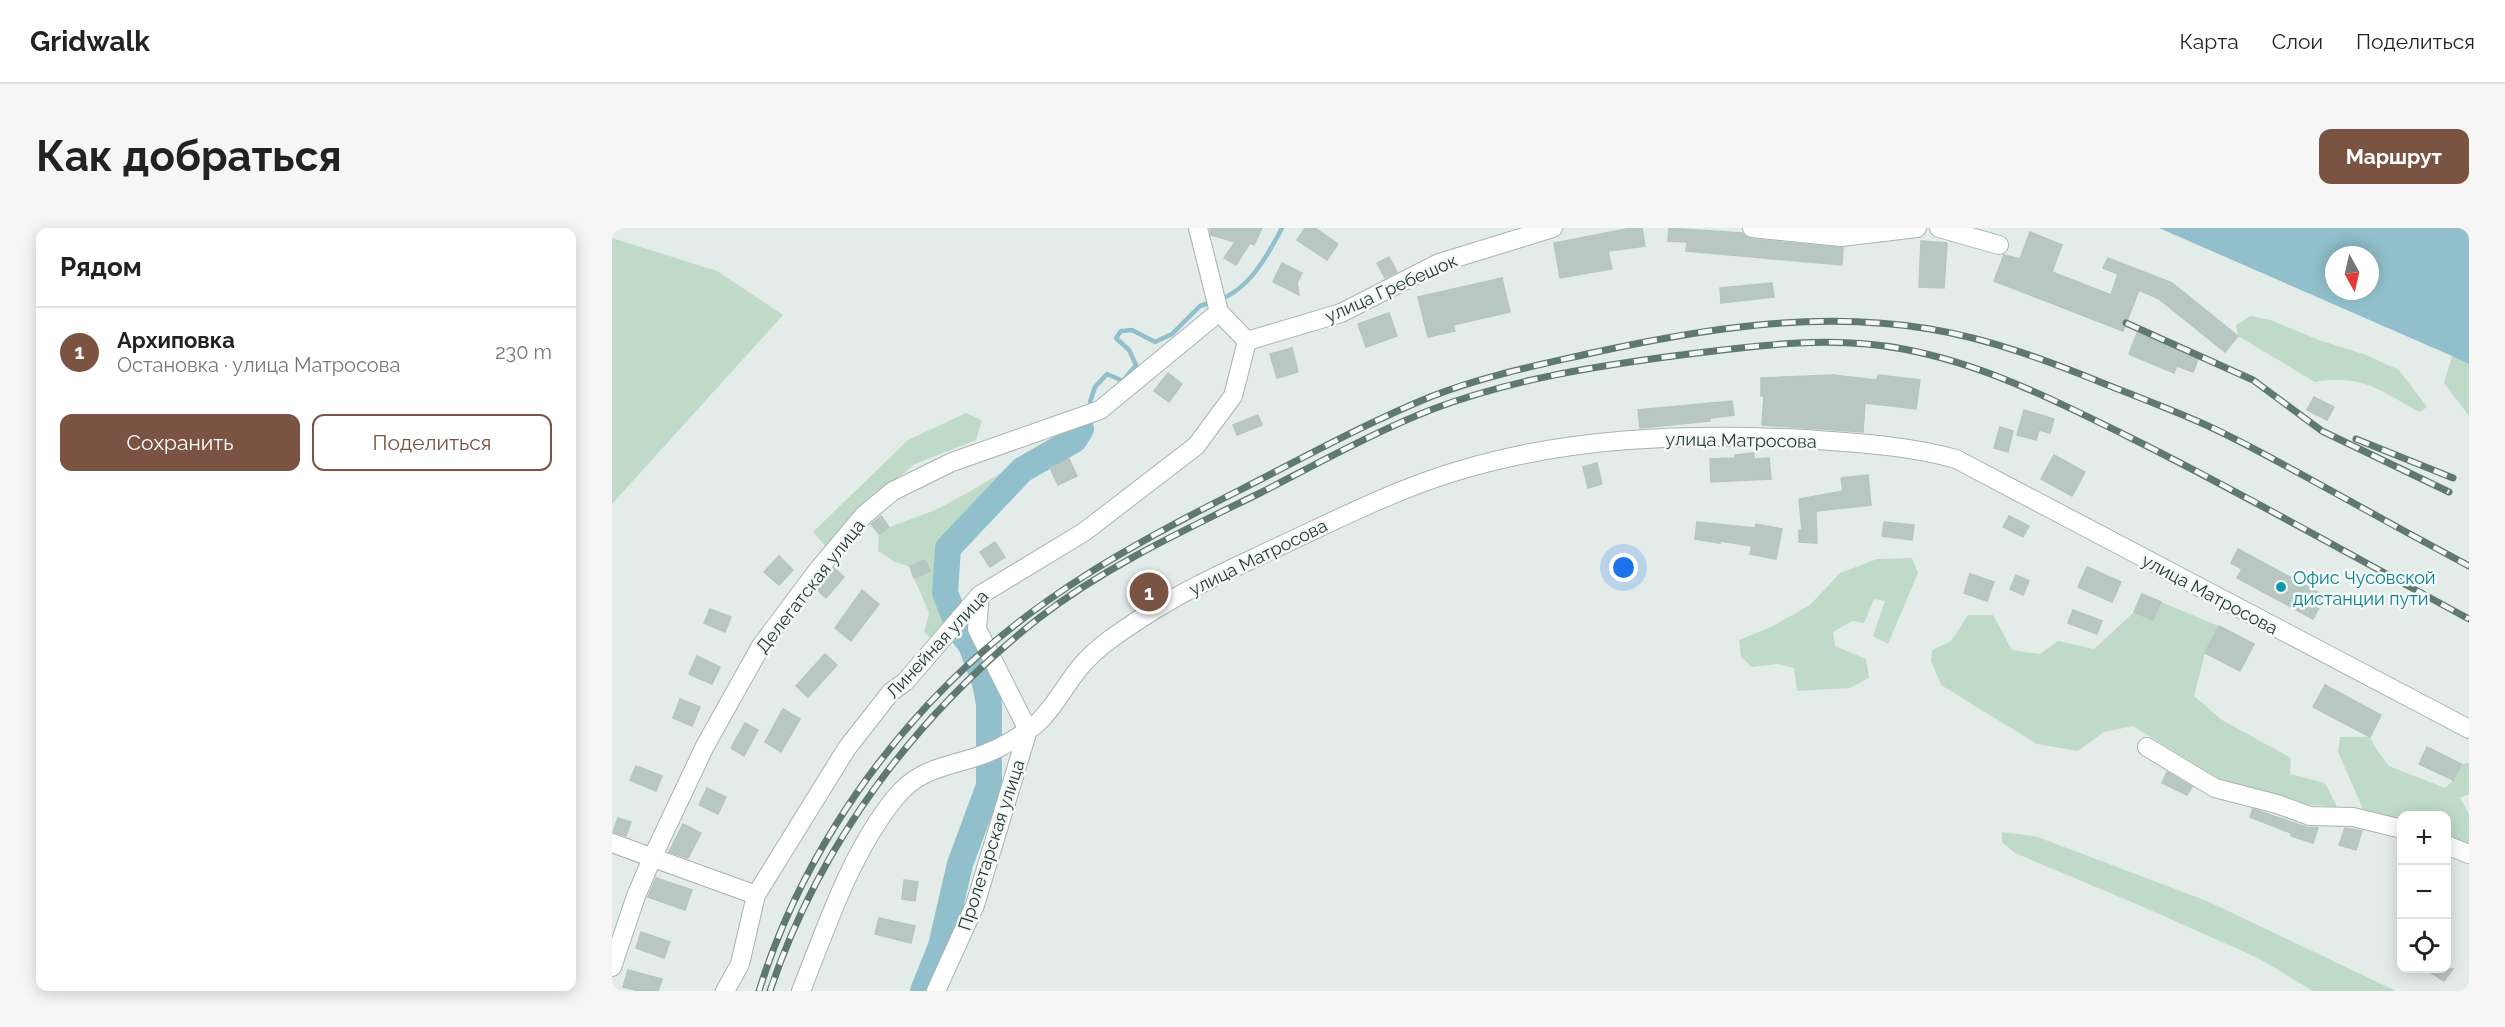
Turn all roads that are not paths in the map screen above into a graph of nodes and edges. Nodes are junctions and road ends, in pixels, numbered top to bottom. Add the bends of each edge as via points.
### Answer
1 (1198, 228) edge
2 (1553, 228) edge
3 (1752, 228) edge
4 (1917, 228) edge
5 (1939, 228) edge
6 (1999, 245) dead end
7 (1216, 304) junction
8 (1247, 341) junction
9 (980, 595) junction
10 (2469, 729) edge
11 (1028, 730) junction
12 (2147, 747) dead end
13 (2397, 828) edge
14 (612, 843) edge
15 (2451, 847) edge
16 (2469, 854) edge
17 (653, 856) junction
18 (756, 895) junction
19 (612, 967) edge
20 (725, 991) edge
21 (801, 991) edge
22 (936, 991) edge

1 - 7 street
2 - 8 street, улица Гребешок via 1439,263 1341,313
3 - 4 street via 1841,237
5 - 6 street
7 - 8 street
7 - 17 street, Делегатская улица via 1100,410 952,462 893,491 864,515 761,646 705,746
8 - 9 street, Линейная улица via 1233,396 1196,446 1084,532
9 - 11 street via 978,629
9 - 18 street, Линейная улица via 905,682 891,692 847,748
10 - 11 street, улица Матросова via 1956,459 1862,443 1711,437 1592,444 1516,457 1454,472 1359,509 1214,576 1141,618 1093,654 1046,714
11 - 21 street via 1005,746 923,774 893,800 859,854
11 - 22 street, Пролетарская улица via 975,904
12 - 13 street via 2216,788 2310,816 2353,817
14 - 17 street
15 - 16 street
17 - 18 street
17 - 19 street, Делегатская улица
18 - 20 street, Линейная улица via 740,964

